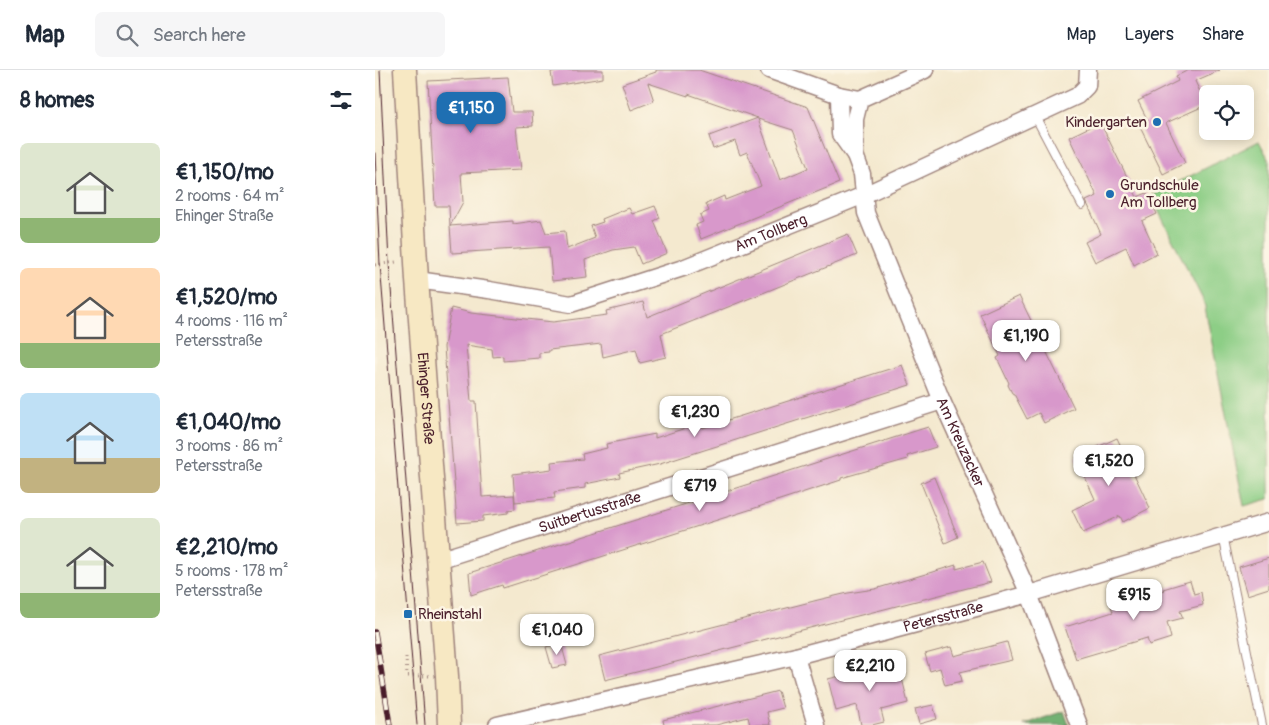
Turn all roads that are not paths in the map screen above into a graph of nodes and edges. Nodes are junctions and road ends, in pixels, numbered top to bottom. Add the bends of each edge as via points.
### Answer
1 (405, 70) edge
2 (769, 70) edge
3 (925, 70) edge
4 (1088, 70) edge
5 (839, 95) junction
6 (861, 99) junction
7 (1035, 116) junction
8 (855, 155) junction
9 (864, 195) junction
10 (1082, 205) dead end
11 (417, 280) junction
12 (942, 401) junction
13 (1269, 522) edge
14 (1223, 535) junction
15 (438, 560) junction
16 (1029, 594) junction
17 (797, 656) junction
18 (449, 725) edge
19 (497, 725) edge
20 (815, 725) edge
21 (1079, 725) edge
22 (1262, 725) edge

1 - 11 street, Ehinger Straße
2 - 5 street
3 - 6 street
4 - 7 street, Am Tollberg via 1087,86 1077,96
5 - 6 street
5 - 8 street, Am Kreuzacker via 840,134
6 - 8 street, Am Kreuzacker via 855,119
7 - 9 street, Am Tollberg
7 - 10 lane
8 - 9 street, Am Kreuzacker via 862,174
9 - 11 street, Am Tollberg via 683,268 571,304
9 - 12 street, Am Kreuzacker via 866,213
11 - 15 street, Ehinger Straße
12 - 15 street, Suitbertusstraße
12 - 16 street, Am Kreuzacker
13 - 14 street, Petersstraße
14 - 16 street, Petersstraße
14 - 22 lane
15 - 18 street, Ehinger Straße
16 - 17 street, Petersstraße
16 - 21 street, Am Kreuzacker
17 - 19 street, Petersstraße
17 - 20 street

